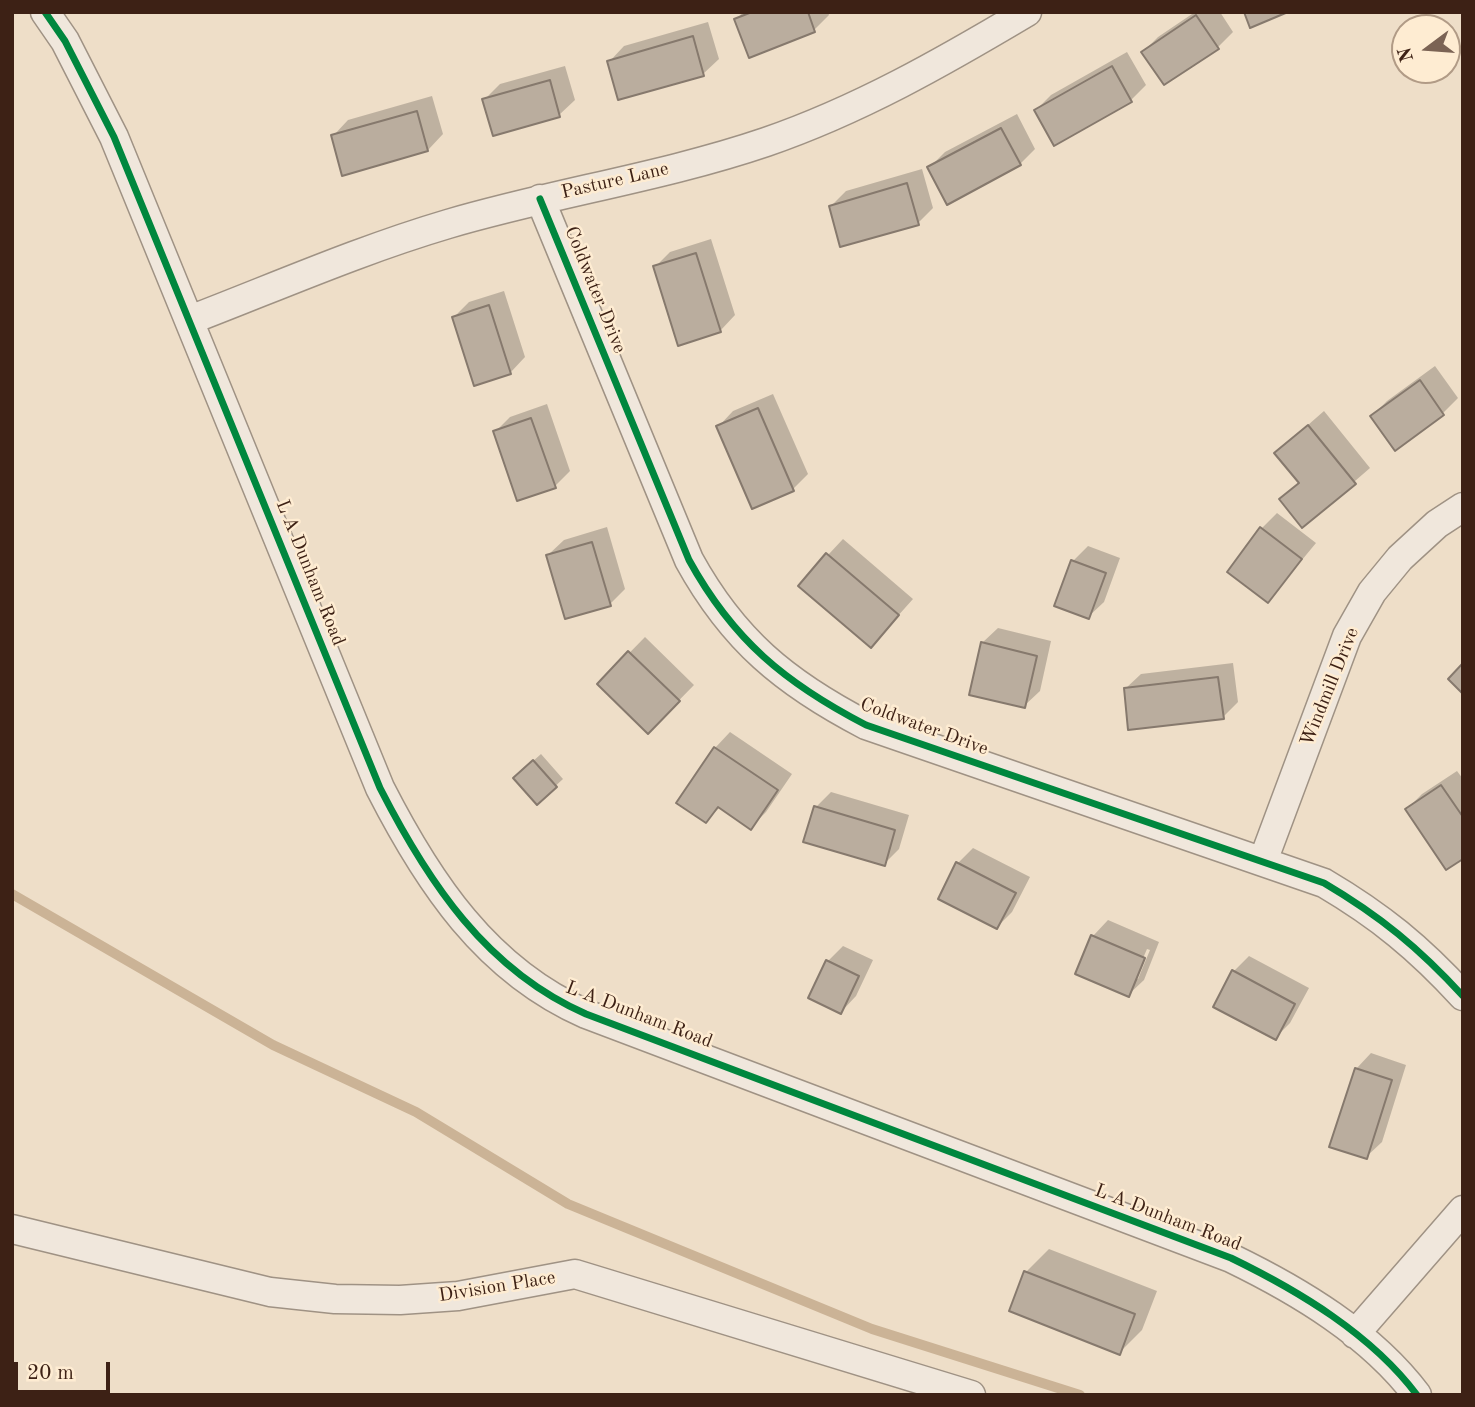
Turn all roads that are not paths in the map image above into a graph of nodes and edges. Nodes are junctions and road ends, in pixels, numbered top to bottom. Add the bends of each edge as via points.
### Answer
1 (44, 12) edge
2 (1027, 12) edge
3 (540, 198) junction
4 (190, 320) junction
5 (1463, 507) edge
6 (1264, 861) junction
7 (1463, 996) edge
8 (1463, 1210) edge
9 (12, 1228) edge
10 (1355, 1334) junction
11 (971, 1395) edge
12 (1418, 1395) edge

1 - 4 street, L A Dunham Road via 65,41 114,137
2 - 3 street, Pasture Lane via 932,69 847,111 703,161
3 - 4 street, Pasture Lane via 309,272
3 - 6 street, Coldwater Drive via 689,559 710,598 773,668 814,698 866,725
4 - 10 street, L A Dunham Road via 380,788 413,853 480,939 535,987 560,1002 1231,1258 1271,1277
5 - 6 street, Windmill Drive via 1400,558 1353,625
6 - 7 street, Coldwater Drive via 1324,883 1374,912 1425,954
8 - 10 street
9 - 11 street, Division Place via 270,1292 335,1299 458,1296 575,1274
10 - 12 street, L A Dunham Road

